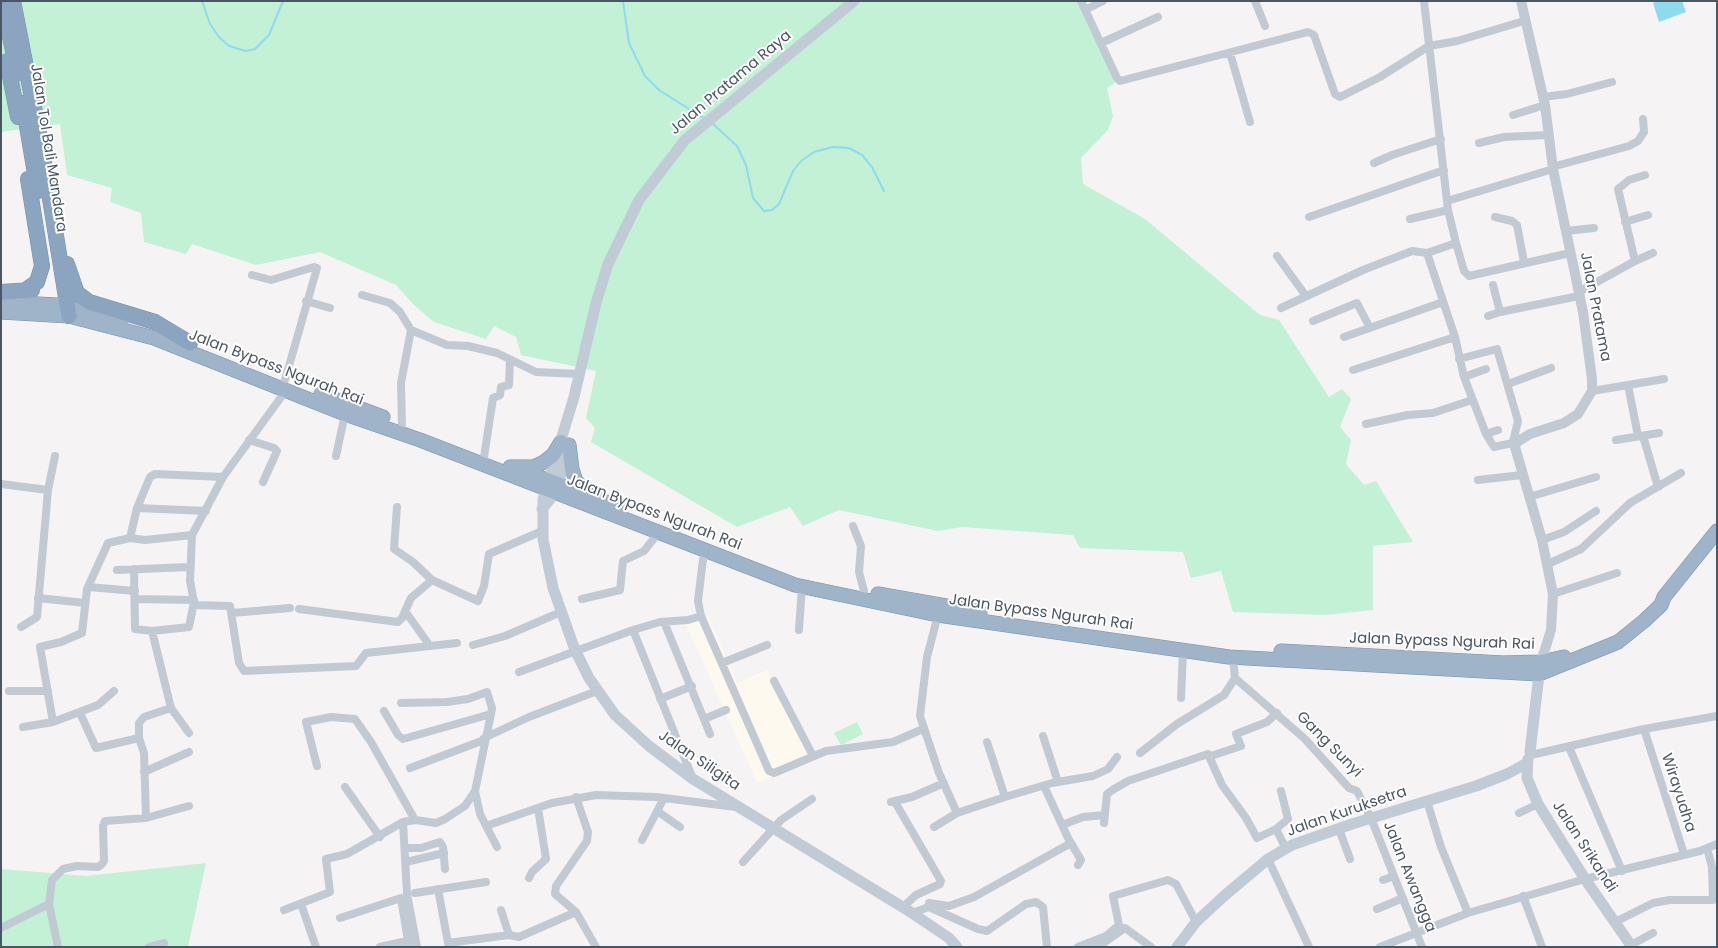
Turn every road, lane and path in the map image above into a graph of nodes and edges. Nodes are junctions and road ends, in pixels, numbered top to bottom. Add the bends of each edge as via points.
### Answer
1 (2, 1) edge
2 (13, 1) edge
3 (22, 1) edge
4 (1081, 1) edge
5 (1103, 1) edge
6 (1255, 1) edge
7 (1424, 1) edge
8 (1521, 1) edge
9 (853, 2) edge
10 (1085, 10) junction
11 (1158, 17) dead end
12 (1524, 21) junction
13 (1265, 26) dead end
14 (1, 34) edge
15 (1100, 43) junction
16 (1429, 46) junction
17 (1230, 52) junction
18 (1612, 82) dead end
19 (1544, 101) junction
20 (1513, 115) dead end
21 (1643, 119) dead end
22 (1250, 122) dead end
23 (1548, 135) junction
24 (1442, 139) junction
25 (1479, 143) dead end
26 (37, 145) junction
27 (1374, 163) dead end
28 (1552, 168) junction
29 (1444, 170) junction
30 (1645, 175) dead end
31 (1447, 200) junction
32 (46, 207) junction
33 (1448, 210) junction
34 (1648, 215) dead end
35 (1309, 217) dead end
36 (1495, 217) dead end
37 (1410, 219) dead end
38 (1625, 222) junction
39 (1594, 228) dead end
40 (1566, 231) junction
41 (1456, 243) junction
42 (1427, 253) junction
43 (1570, 253) junction
44 (1652, 253) dead end
45 (1277, 256) dead end
46 (1524, 262) junction
47 (1635, 262) junction
48 (54, 265) junction
49 (252, 275) dead end
50 (1493, 285) dead end
51 (24, 291) junction
52 (1, 292) edge
53 (77, 294) junction
54 (1579, 294) junction
55 (362, 295) dead end
56 (1306, 296) junction
57 (306, 301) junction
58 (1, 302) edge
59 (1443, 302) junction
60 (330, 308) dead end
61 (1282, 308) dead end
62 (62, 311) junction
63 (1, 312) edge
64 (1500, 312) junction
65 (1488, 316) dead end
66 (1313, 321) dead end
67 (1370, 328) junction
68 (411, 330) junction
69 (1344, 337) dead end
70 (1455, 337) junction
71 (190, 343) junction
72 (1459, 358) junction
73 (510, 360) junction
74 (582, 365) junction
75 (1551, 368) dead end
76 (1486, 369) dead end
77 (1353, 370) dead end
78 (1464, 377) junction
79 (1664, 379) dead end
80 (1508, 384) junction
81 (1628, 385) junction
82 (284, 388) junction
83 (1592, 392) junction
84 (1472, 400) junction
85 (345, 414) junction
86 (402, 424) junction
87 (1366, 424) dead end
88 (1498, 430) dead end
89 (1659, 433) dead end
90 (1486, 434) junction
91 (1640, 436) junction
92 (249, 440) junction
93 (1616, 440) dead end
94 (1515, 442) junction
95 (565, 443) junction
96 (55, 456) dead end
97 (336, 456) dead end
98 (484, 457) junction
99 (510, 467) junction
100 (1681, 473) dead end
101 (1522, 475) junction
102 (223, 477) junction
103 (1596, 477) dead end
104 (1478, 480) dead end
105 (263, 482) dead end
106 (1, 484) edge
107 (552, 486) junction
108 (1658, 487) junction
109 (48, 490) junction
110 (590, 495) junction
111 (1529, 497) junction
112 (137, 508) junction
113 (397, 508) dead end
114 (206, 511) junction
115 (1596, 511) dead end
116 (853, 526) dead end
117 (542, 531) junction
118 (1717, 531) edge
119 (659, 532) junction
120 (192, 535) junction
121 (130, 538) junction
122 (1542, 540) junction
123 (707, 551) junction
124 (1548, 564) junction
125 (189, 567) junction
126 (134, 569) junction
127 (117, 570) dead end
128 (1617, 573) dead end
129 (432, 580) junction
130 (802, 586) junction
131 (89, 588) junction
132 (864, 591) junction
133 (1553, 594) junction
134 (135, 595) junction
135 (38, 598) junction
136 (582, 599) dead end
137 (194, 602) junction
138 (85, 603) junction
139 (290, 608) dead end
140 (299, 609) dead end
141 (405, 611) junction
142 (561, 612) junction
143 (232, 613) junction
144 (938, 615) junction
145 (701, 616) junction
146 (664, 622) junction
147 (21, 628) dead end
148 (633, 630) junction
149 (799, 630) dead end
150 (152, 631) junction
151 (456, 643) dead end
152 (473, 645) dead end
153 (767, 645) dead end
154 (430, 646) junction
155 (1616, 649) dead end
156 (575, 650) junction
157 (1183, 651) junction
158 (1234, 658) junction
159 (1327, 658) junction
160 (722, 663) junction
161 (1540, 668) junction
162 (519, 672) dead end
163 (1235, 678) junction
164 (774, 681) dead end
165 (692, 686) junction
166 (10, 691) dead end
167 (48, 691) junction
168 (114, 691) dead end
169 (597, 691) junction
170 (1181, 698) dead end
171 (660, 699) junction
172 (401, 703) dead end
173 (171, 708) junction
174 (726, 710) dead end
175 (384, 711) dead end
176 (80, 713) junction
177 (1277, 713) junction
178 (491, 714) junction
179 (1717, 716) edge
180 (704, 719) junction
181 (53, 722) junction
182 (23, 727) dead end
183 (923, 729) junction
184 (1644, 729) junction
185 (190, 733) dead end
186 (710, 734) dead end
187 (1043, 736) dead end
188 (139, 738) junction
189 (484, 739) junction
190 (987, 742) dead end
191 (1569, 747) junction
192 (189, 752) dead end
193 (1140, 753) dead end
194 (813, 756) junction
195 (1210, 756) junction
196 (1117, 757) dead end
197 (1529, 757) junction
198 (317, 766) dead end
199 (410, 768) dead end
200 (144, 772) junction
201 (692, 778) junction
202 (1058, 782) junction
203 (944, 783) junction
204 (1044, 786) junction
205 (345, 787) dead end
206 (475, 790) junction
207 (1281, 791) dead end
208 (576, 797) junction
209 (1005, 797) junction
210 (664, 798) junction
211 (812, 799) dead end
212 (1427, 801) junction
213 (1538, 804) junction
214 (189, 806) dead end
215 (538, 808) junction
216 (741, 808) junction
217 (657, 811) junction
218 (1519, 813) dead end
219 (957, 814) junction
220 (146, 818) junction
221 (1371, 818) junction
222 (415, 820) junction
223 (403, 822) junction
224 (1062, 825) junction
225 (486, 826) junction
226 (680, 827) dead end
227 (934, 827) dead end
228 (774, 828) junction
229 (1276, 829) junction
230 (1339, 829) junction
231 (380, 837) junction
232 (642, 840) dead end
233 (1071, 843) junction
234 (1717, 844) edge
235 (497, 847) dead end
236 (405, 848) junction
237 (1706, 848) junction
238 (1286, 849) junction
239 (444, 853) junction
240 (1684, 854) junction
241 (1268, 859) junction
242 (1350, 859) dead end
243 (406, 862) junction
244 (742, 862) dead end
245 (1078, 865) dead end
246 (445, 869) dead end
247 (1622, 871) junction
248 (1394, 876) junction
249 (529, 878) dead end
250 (1585, 879) junction
251 (1384, 880) dead end
252 (486, 882) dead end
253 (438, 889) junction
254 (415, 893) dead end
255 (1523, 896) junction
256 (1403, 898) junction
257 (49, 904) junction
258 (301, 904) junction
259 (1377, 908) dead end
260 (284, 910) dead end
261 (501, 910) dead end
262 (908, 911) junction
263 (576, 912) junction
264 (1468, 913) junction
265 (340, 918) dead end
266 (1196, 922) junction
267 (1616, 922) junction
268 (1, 928) edge
269 (1417, 933) junction
270 (1653, 933) dead end
271 (509, 935) junction
272 (164, 942) dead end
273 (408, 944) edge
274 (1104, 945) edge
275 (1631, 946) edge
276 (58, 947) edge
277 (149, 947) edge
278 (316, 947) edge
279 (380, 947) edge
280 (417, 947) edge
281 (596, 947) edge
282 (957, 947) edge
283 (1047, 947) edge
284 (1078, 947) edge
285 (1094, 947) edge
286 (1151, 947) edge
287 (1177, 947) edge
288 (1309, 947) edge
289 (1380, 947) edge
290 (1422, 947) edge
291 (1542, 947) edge

1 - 26 highway, Jalan Tol Bali Mandara
2 - 26 highway, Jalan Tol Bali Mandara
3 - 26 highway, Jalan Tol Bali Mandara
4 - 10 street
5 - 10 street
6 - 13 street
7 - 16 street
8 - 12 street, Jalan Pratama
9 - 74 main road, Jalan Pratama Raya via 701,125 660,169 623,229 608,264
10 - 15 street
11 - 15 street
12 - 16 street
12 - 19 street, Jalan Pratama
14 - 26 highway, Jalan Tol Bali Mandara
15 - 17 street via 1120,81
16 - 17 street via 1380,77 1340,97 1335,94 1311,33 1300,33
16 - 24 street
17 - 22 street
18 - 19 street
19 - 20 street
19 - 23 street, Jalan Pratama
21 - 28 street via 1644,132 1629,146
23 - 25 street via 1504,137
23 - 28 street, Jalan Pratama
24 - 27 street
24 - 29 street
26 - 32 highway, Jalan Tol Bali Mandara
26 - 32 highway
26 - 51 highway, Jalan Tol Bali Mandara via 42,266 37,282
26 - 53 highway, Jalan Tol Bali Mandara
28 - 31 street
28 - 40 street, Jalan Pratama
29 - 31 street
29 - 35 street
30 - 38 street via 1618,188
31 - 33 street
32 - 48 highway, Jalan Tol Bali Mandara
33 - 37 street
33 - 41 street
34 - 38 street
36 - 46 street via 1517,225
38 - 47 street
39 - 40 street
40 - 43 street, Jalan Pratama
41 - 42 street
41 - 46 street via 1464,271 1469,276
42 - 56 street via 1412,251
42 - 59 street
43 - 46 street
43 - 54 street, Jalan Pratama
44 - 47 street
45 - 56 street
47 - 54 street
48 - 51 highway via 39,288
48 - 53 highway, Jalan Tol Bali Mandara
48 - 62 highway, Jalan Tol Bali Mandara
49 - 57 street via 271,280 316,267
50 - 64 street
51 - 52 highway
53 - 71 highway via 89,302 155,322
54 - 64 street
54 - 83 street, Jalan Pratama via 1588,342
55 - 68 street via 396,306
56 - 61 street
57 - 60 street
57 - 82 street
58 - 62 highway, Jalan Bypass Ngurah Rai
59 - 67 street
59 - 70 street
62 - 63 highway, Jalan Bypass Ngurah Rai
62 - 71 highway, Jalan Bypass Ngurah Rai via 107,315
62 - 82 highway, Jalan Bypass Ngurah Rai via 154,338
64 - 65 street
66 - 67 street via 1357,303
67 - 69 street
68 - 73 street via 447,345 468,346 497,353
68 - 86 street via 401,383
70 - 72 street
70 - 77 street
71 - 82 highway, Jalan Bypass Ngurah Rai
72 - 78 street
72 - 80 street via 1497,349
73 - 74 street via 536,372
73 - 98 street via 509,385 501,388 500,395 493,398
74 - 95 main road, Jalan Pratama Raya
75 - 80 street
76 - 78 street
78 - 84 street
79 - 81 street
80 - 94 street via 1518,421
81 - 83 street
81 - 91 street
82 - 85 highway, Jalan Bypass Ngurah Rai
82 - 86 highway, Jalan Bypass Ngurah Rai
82 - 92 street
83 - 94 street via 1578,414 1564,423
84 - 87 street via 1433,413
84 - 90 street
85 - 97 street
85 - 107 highway, Jalan Bypass Ngurah Rai
86 - 98 highway, Jalan Bypass Ngurah Rai
88 - 90 street
89 - 91 street
90 - 94 street via 1494,447
91 - 93 street
91 - 108 street
92 - 102 street
92 - 105 street via 277,451
94 - 101 street
95 - 99 highway via 544,462 533,467
95 - 107 main road, Jalan Pratama Raya
95 - 110 highway via 576,481
96 - 109 street
98 - 99 highway, Jalan Bypass Ngurah Rai
99 - 107 highway, Jalan Bypass Ngurah Rai
100 - 108 street
101 - 104 street
101 - 111 street
102 - 112 street via 155,474 147,482
102 - 114 street
103 - 111 street
106 - 109 street
107 - 110 highway, Jalan Bypass Ngurah Rai
107 - 117 main road, Jalan Siligita via 542,509
107 - 119 highway, Jalan Bypass Ngurah Rai
108 - 124 street via 1630,503 1581,549
109 - 135 street
110 - 132 highway, Jalan Bypass Ngurah Rai via 716,547 801,577
111 - 122 street
112 - 114 street
112 - 121 street
113 - 129 street via 394,549 414,562
114 - 120 street
115 - 122 street via 1564,532
116 - 132 street via 861,546 859,572
117 - 129 street via 489,554 478,601
117 - 142 main road, Jalan Siligita
118 - 161 highway via 1654,612 1618,642
119 - 123 highway, Jalan Bypass Ngurah Rai
119 - 136 street via 644,551 623,561 620,590
120 - 121 street via 145,540
120 - 125 street
121 - 131 street via 111,541 105,546
122 - 124 street
123 - 130 highway, Jalan Bypass Ngurah Rai
123 - 145 street via 703,559 698,601
124 - 133 street
125 - 126 street
125 - 137 street
126 - 127 street
126 - 134 street
128 - 133 street
129 - 141 street via 411,598
130 - 144 highway, Jalan Bypass Ngurah Rai
130 - 149 street
131 - 134 street
131 - 138 street
132 - 159 highway, Jalan Bypass Ngurah Rai via 1230,648
133 - 161 street via 1551,630
134 - 137 street
134 - 150 street via 135,629
135 - 138 street
135 - 147 street via 37,618
137 - 143 street via 228,604
137 - 150 street via 191,625 187,628
138 - 167 street via 82,633 40,647
139 - 143 street
140 - 141 street via 394,622 400,620
141 - 154 street
142 - 152 street via 505,636
142 - 156 main road, Jalan Siligita
143 - 154 street via 242,670 356,666 366,653
144 - 157 highway, Jalan Bypass Ngurah Rai
144 - 183 street via 927,657 920,706
145 - 146 street
145 - 160 street
146 - 148 street
146 - 165 street
148 - 156 street
148 - 171 street
150 - 173 street
151 - 154 street
153 - 160 street
155 - 161 street via 1546,678
156 - 162 street
156 - 169 main road, Jalan Siligita
157 - 158 highway, Jalan Bypass Ngurah Rai
157 - 170 street
158 - 159 highway, Jalan Bypass Ngurah Rai
158 - 163 street
159 - 161 highway, Jalan Bypass Ngurah Rai via 1503,663
160 - 194 street via 768,771 774,772
161 - 197 main road, Jalan Srikandi
163 - 177 street, Gang Sunyi
163 - 193 street via 1220,698 1177,724
164 - 194 street
165 - 171 street
165 - 180 street
166 - 167 street
167 - 181 street
168 - 176 street via 98,705
169 - 189 street via 529,717
169 - 201 main road, Jalan Siligita via 615,715
171 - 201 street
172 - 178 street via 447,702 487,692
173 - 185 street
173 - 188 street via 140,720
174 - 180 street
175 - 178 street via 403,739
176 - 181 street
176 - 188 street via 96,748
177 - 195 street via 1267,722 1236,734 1241,746
177 - 221 street, Gang Sunyi via 1320,753 1349,788 1357,791
178 - 189 street
179 - 184 street
180 - 186 street
181 - 182 street
183 - 194 street via 893,742 826,751
183 - 203 street
184 - 191 street
184 - 240 street, Wirayudha
187 - 202 street
188 - 200 street via 144,753
189 - 199 street
189 - 206 street
190 - 209 street
191 - 197 street
191 - 247 street
192 - 200 street
195 - 224 street via 1208,754 1124,783 1107,794 1104,819 1083,817
195 - 229 street via 1222,785 1257,838
196 - 202 street via 1108,769 1093,776
197 - 212 main road, Jalan Kuruksetra via 1492,780
197 - 213 main road, Jalan Srikandi via 1527,778
198 - 222 street via 306,722 331,717 359,721
200 - 220 street
201 - 216 main road, Jalan Siligita
202 - 204 street
203 - 219 street
203 - 262 street via 893,802 941,881 916,895
204 - 209 street
204 - 224 street
205 - 231 street
206 - 222 street via 465,806 445,819 426,823
206 - 225 street
207 - 229 street via 1288,819
208 - 210 street
208 - 215 street
208 - 263 street via 588,832 587,840 554,894
209 - 219 street
210 - 216 street
210 - 217 street
211 - 228 street
212 - 221 main road, Jalan Kuruksetra
212 - 264 street via 1441,847
213 - 218 street
213 - 250 main road, Jalan Srikandi
214 - 220 street
215 - 225 street
215 - 249 street via 546,859
216 - 228 main road, Jalan Siligita
217 - 226 street
217 - 232 street
219 - 227 street
220 - 257 street via 105,821 104,861 98,866 63,869 53,876
221 - 230 main road, Jalan Kuruksetra
221 - 248 street, Jalan Awangga
222 - 223 street
223 - 231 street
223 - 236 street
224 - 233 street
225 - 235 street
228 - 244 street
228 - 262 main road, Jalan Siligita
229 - 238 street
230 - 238 main road, Jalan Kuruksetra
230 - 242 street
231 - 258 street via 347,854 326,858 330,892
233 - 245 street via 1081,860
233 - 262 street via 974,898 949,906 923,904
234 - 237 street
236 - 239 street via 421,848 440,842
236 - 243 street
237 - 240 street
237 - 267 street via 1712,866 1713,900 1653,903
238 - 241 main road, Jalan Kuruksetra
239 - 243 street
239 - 246 street
240 - 247 street, Wirayudha
241 - 266 main road, Jalan Kuruksetra
241 - 288 street
243 - 280 street
247 - 250 street, Wirayudha
248 - 251 street
248 - 256 street, Jalan Awangga
250 - 255 street, Wirayudha
250 - 267 main road, Jalan Srikandi
252 - 253 street
253 - 254 street
253 - 271 street via 446,938 450,943
255 - 264 street, Wirayudha
255 - 291 street
256 - 259 street
256 - 269 street, Jalan Awangga
257 - 268 street
257 - 276 street
258 - 260 street
258 - 278 street
261 - 271 street
262 - 282 main road, Jalan Siligita
262 - 283 street via 929,908 987,931 1026,904 1036,902 1043,907
263 - 271 street via 522,936
263 - 281 street
264 - 269 street, Wirayudha
265 - 273 street via 401,898
266 - 284 street via 1172,880 1115,895 1112,900 1119,926 1106,936
266 - 287 main road, Jalan Kuruksetra
267 - 275 main road, Jalan Srikandi
269 - 289 street, Wirayudha
269 - 290 street, Jalan Awangga
270 - 275 street
272 - 277 street
273 - 279 street
274 - 285 street
274 - 286 street via 1125,928

